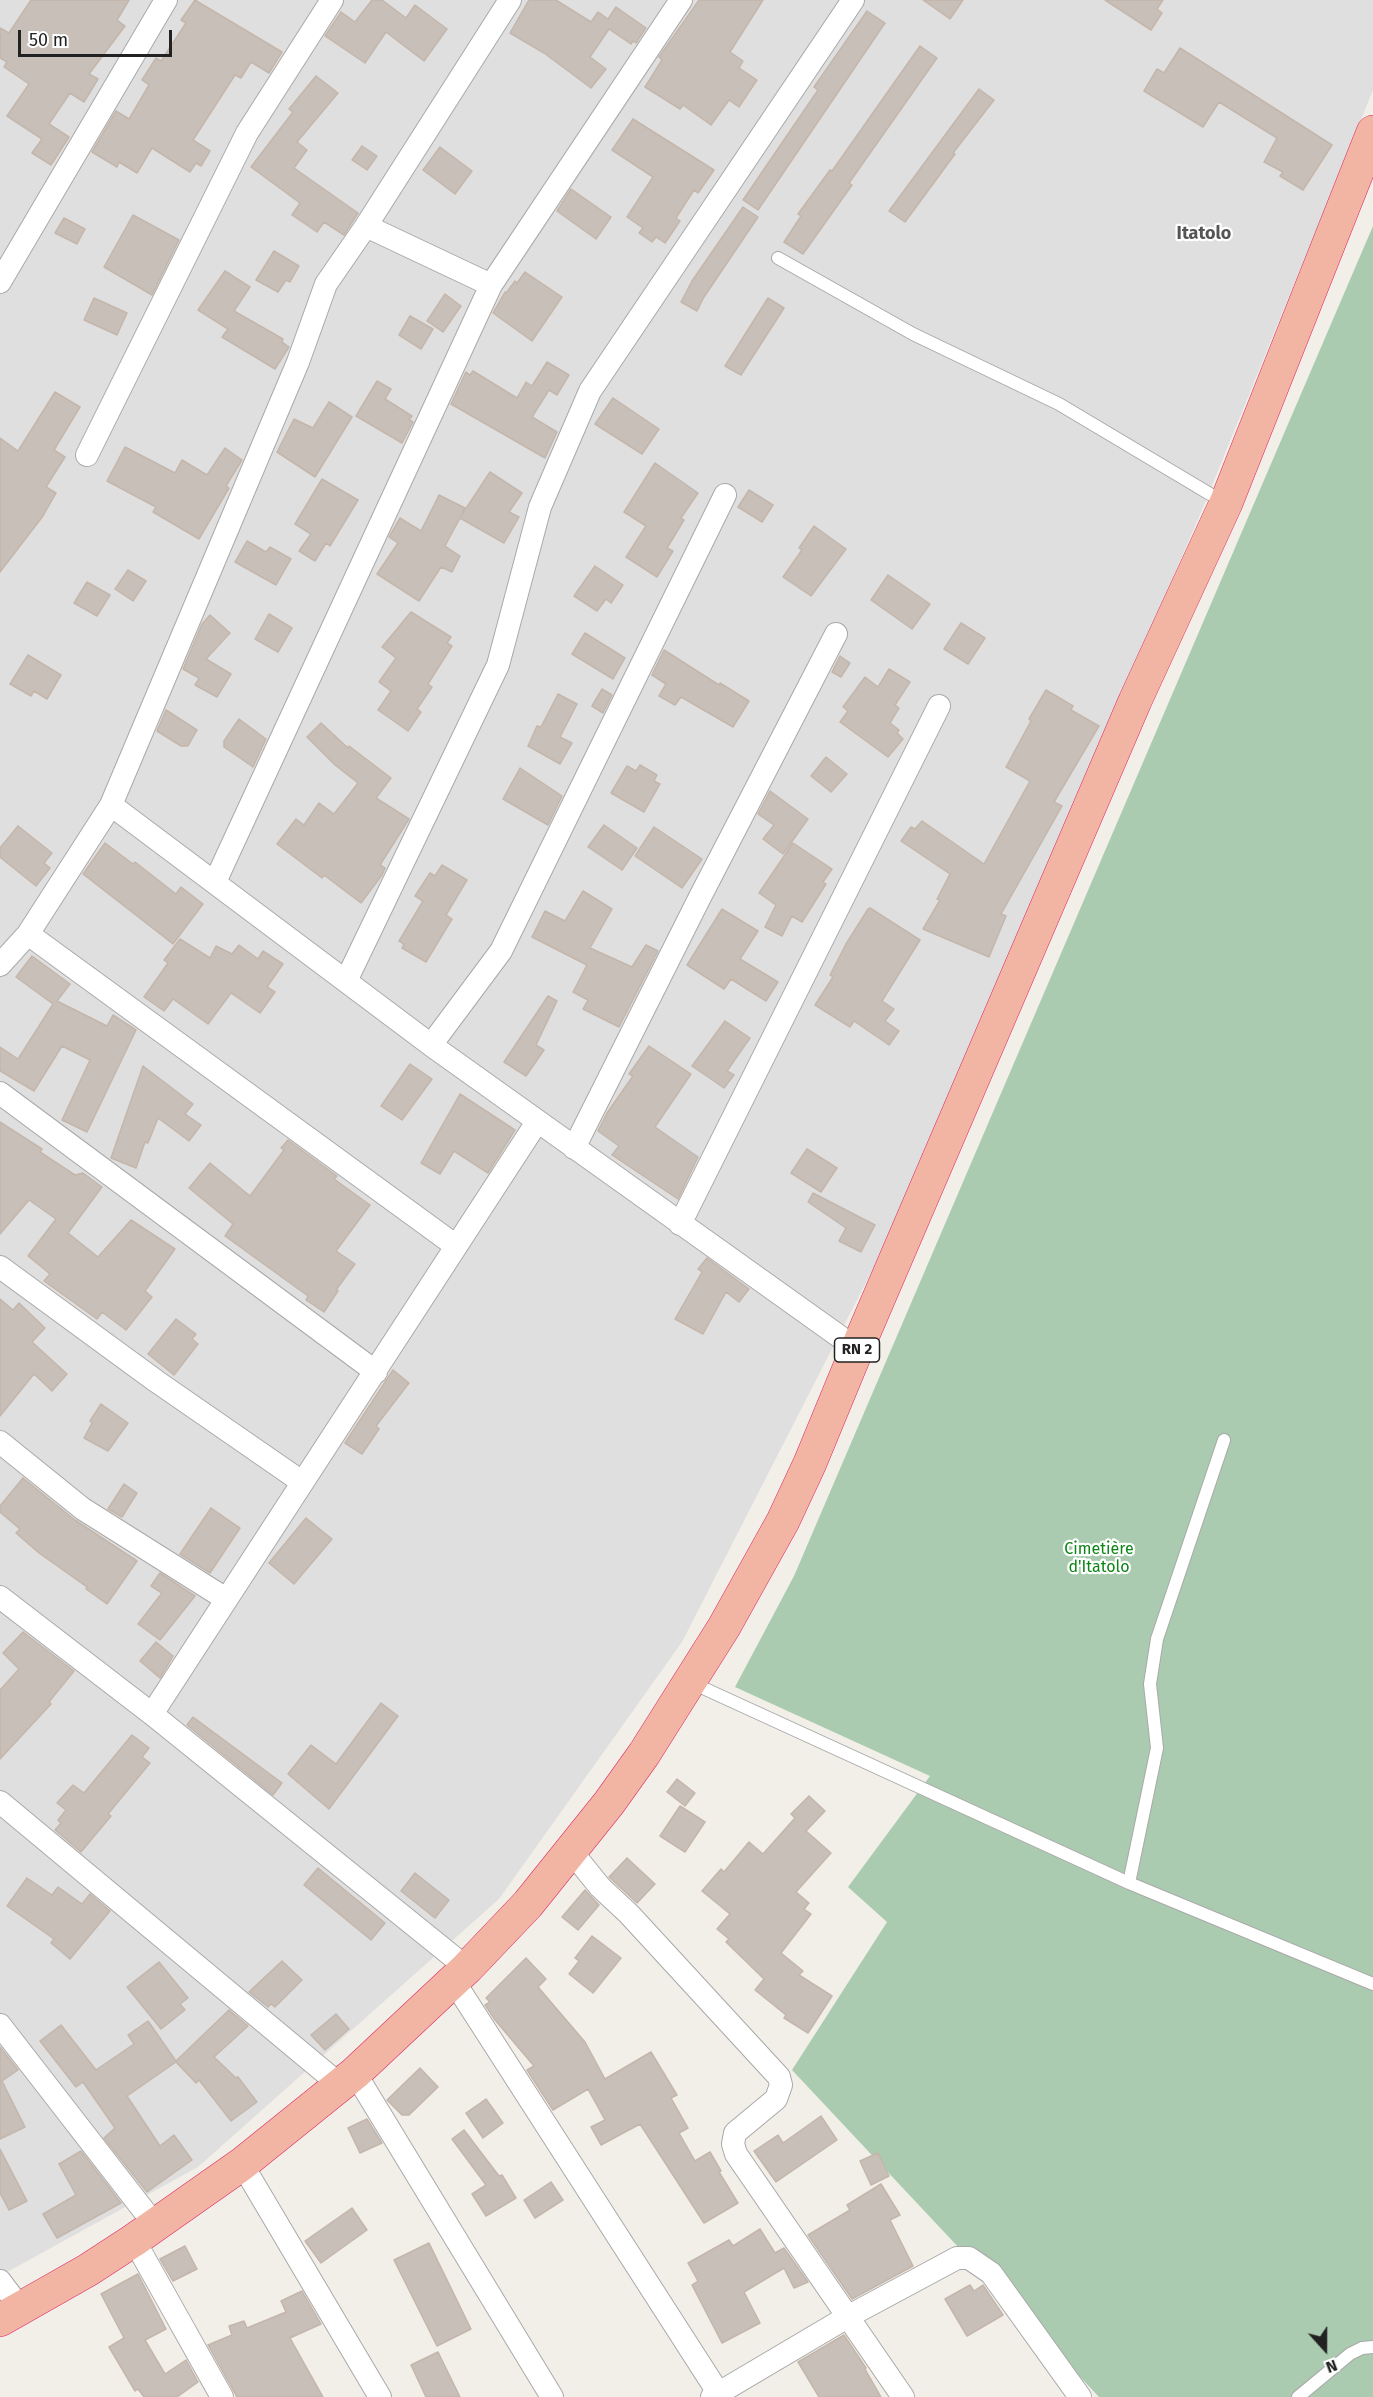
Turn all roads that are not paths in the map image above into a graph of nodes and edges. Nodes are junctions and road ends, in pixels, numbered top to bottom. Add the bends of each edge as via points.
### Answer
1 (166, 0) edge
2 (332, 0) edge
3 (510, 0) edge
4 (681, 0) edge
5 (853, 0) edge
6 (1373, 132) edge
7 (366, 226) junction
8 (778, 258) dead end
9 (0, 282) edge
10 (491, 285) junction
11 (87, 455) dead end
12 (725, 495) dead end
13 (1227, 503) junction
14 (836, 634) dead end
15 (939, 706) dead end
16 (111, 805) junction
17 (215, 882) junction
18 (28, 934) junction
19 (0, 965) edge
20 (346, 981) junction
21 (431, 1045) junction
22 (0, 1093) edge
23 (537, 1122) junction
24 (574, 1148) junction
25 (680, 1224) junction
26 (456, 1246) junction
27 (0, 1267) edge
28 (857, 1349) junction
29 (376, 1372) junction
30 (1224, 1440) dead end
31 (0, 1442) edge
32 (302, 1482) junction
33 (0, 1597) edge
34 (226, 1599) junction
35 (689, 1681) junction
36 (152, 1714) junction
37 (0, 1802) edge
38 (571, 1851) junction
39 (1129, 1882) junction
40 (460, 1974) junction
41 (1373, 1984) edge
42 (0, 2025) edge
43 (347, 2079) junction
44 (242, 2164) junction
45 (144, 2233) junction
46 (0, 2281) edge
47 (10, 2314) edge
48 (849, 2316) junction
49 (1373, 2347) edge
50 (717, 2396) edge
51 (222, 2397) edge
52 (380, 2397) edge
53 (552, 2397) edge
54 (903, 2397) edge
55 (1080, 2397) edge
56 (1298, 2397) edge

1 - 9 street
2 - 11 street via 247,133
3 - 7 street
4 - 10 street
5 - 20 street via 590,391 540,507 498,665
6 - 13 highway, RN 2
7 - 10 street
7 - 16 street via 326,284 298,362
8 - 13 lane via 913,334 1059,404
10 - 17 street
12 - 21 street via 501,951
13 - 28 highway, RN 2 via 1135,701
14 - 24 street
15 - 25 street
16 - 17 street
16 - 18 street
17 - 20 street
18 - 19 street
18 - 26 street
20 - 21 street
21 - 23 street
22 - 29 street
23 - 24 street
23 - 26 street
24 - 25 street
25 - 28 street
26 - 29 street
27 - 32 street
28 - 35 highway, RN 2 via 783,1521
29 - 32 street
30 - 39 lane via 1157,1639 1150,1684 1157,1748
31 - 34 street via 83,1509
32 - 34 street
33 - 36 street
34 - 36 street
35 - 38 highway, RN 2 via 630,1773
35 - 39 lane
36 - 40 street
37 - 43 street
38 - 40 highway, RN 2 via 528,1904
38 - 48 street via 600,1887 779,2077 781,2085 776,2099 735,2133 732,2144
39 - 41 lane
40 - 43 highway, RN 2
40 - 50 street
42 - 45 street
43 - 44 highway, RN 2
43 - 53 street
44 - 45 highway, RN 2
44 - 52 street
45 - 47 highway, RN 2
45 - 51 street
46 - 47 street
48 - 50 street
48 - 54 street
48 - 55 street via 957,2258 969,2258 992,2272
49 - 56 lane via 1350,2354

